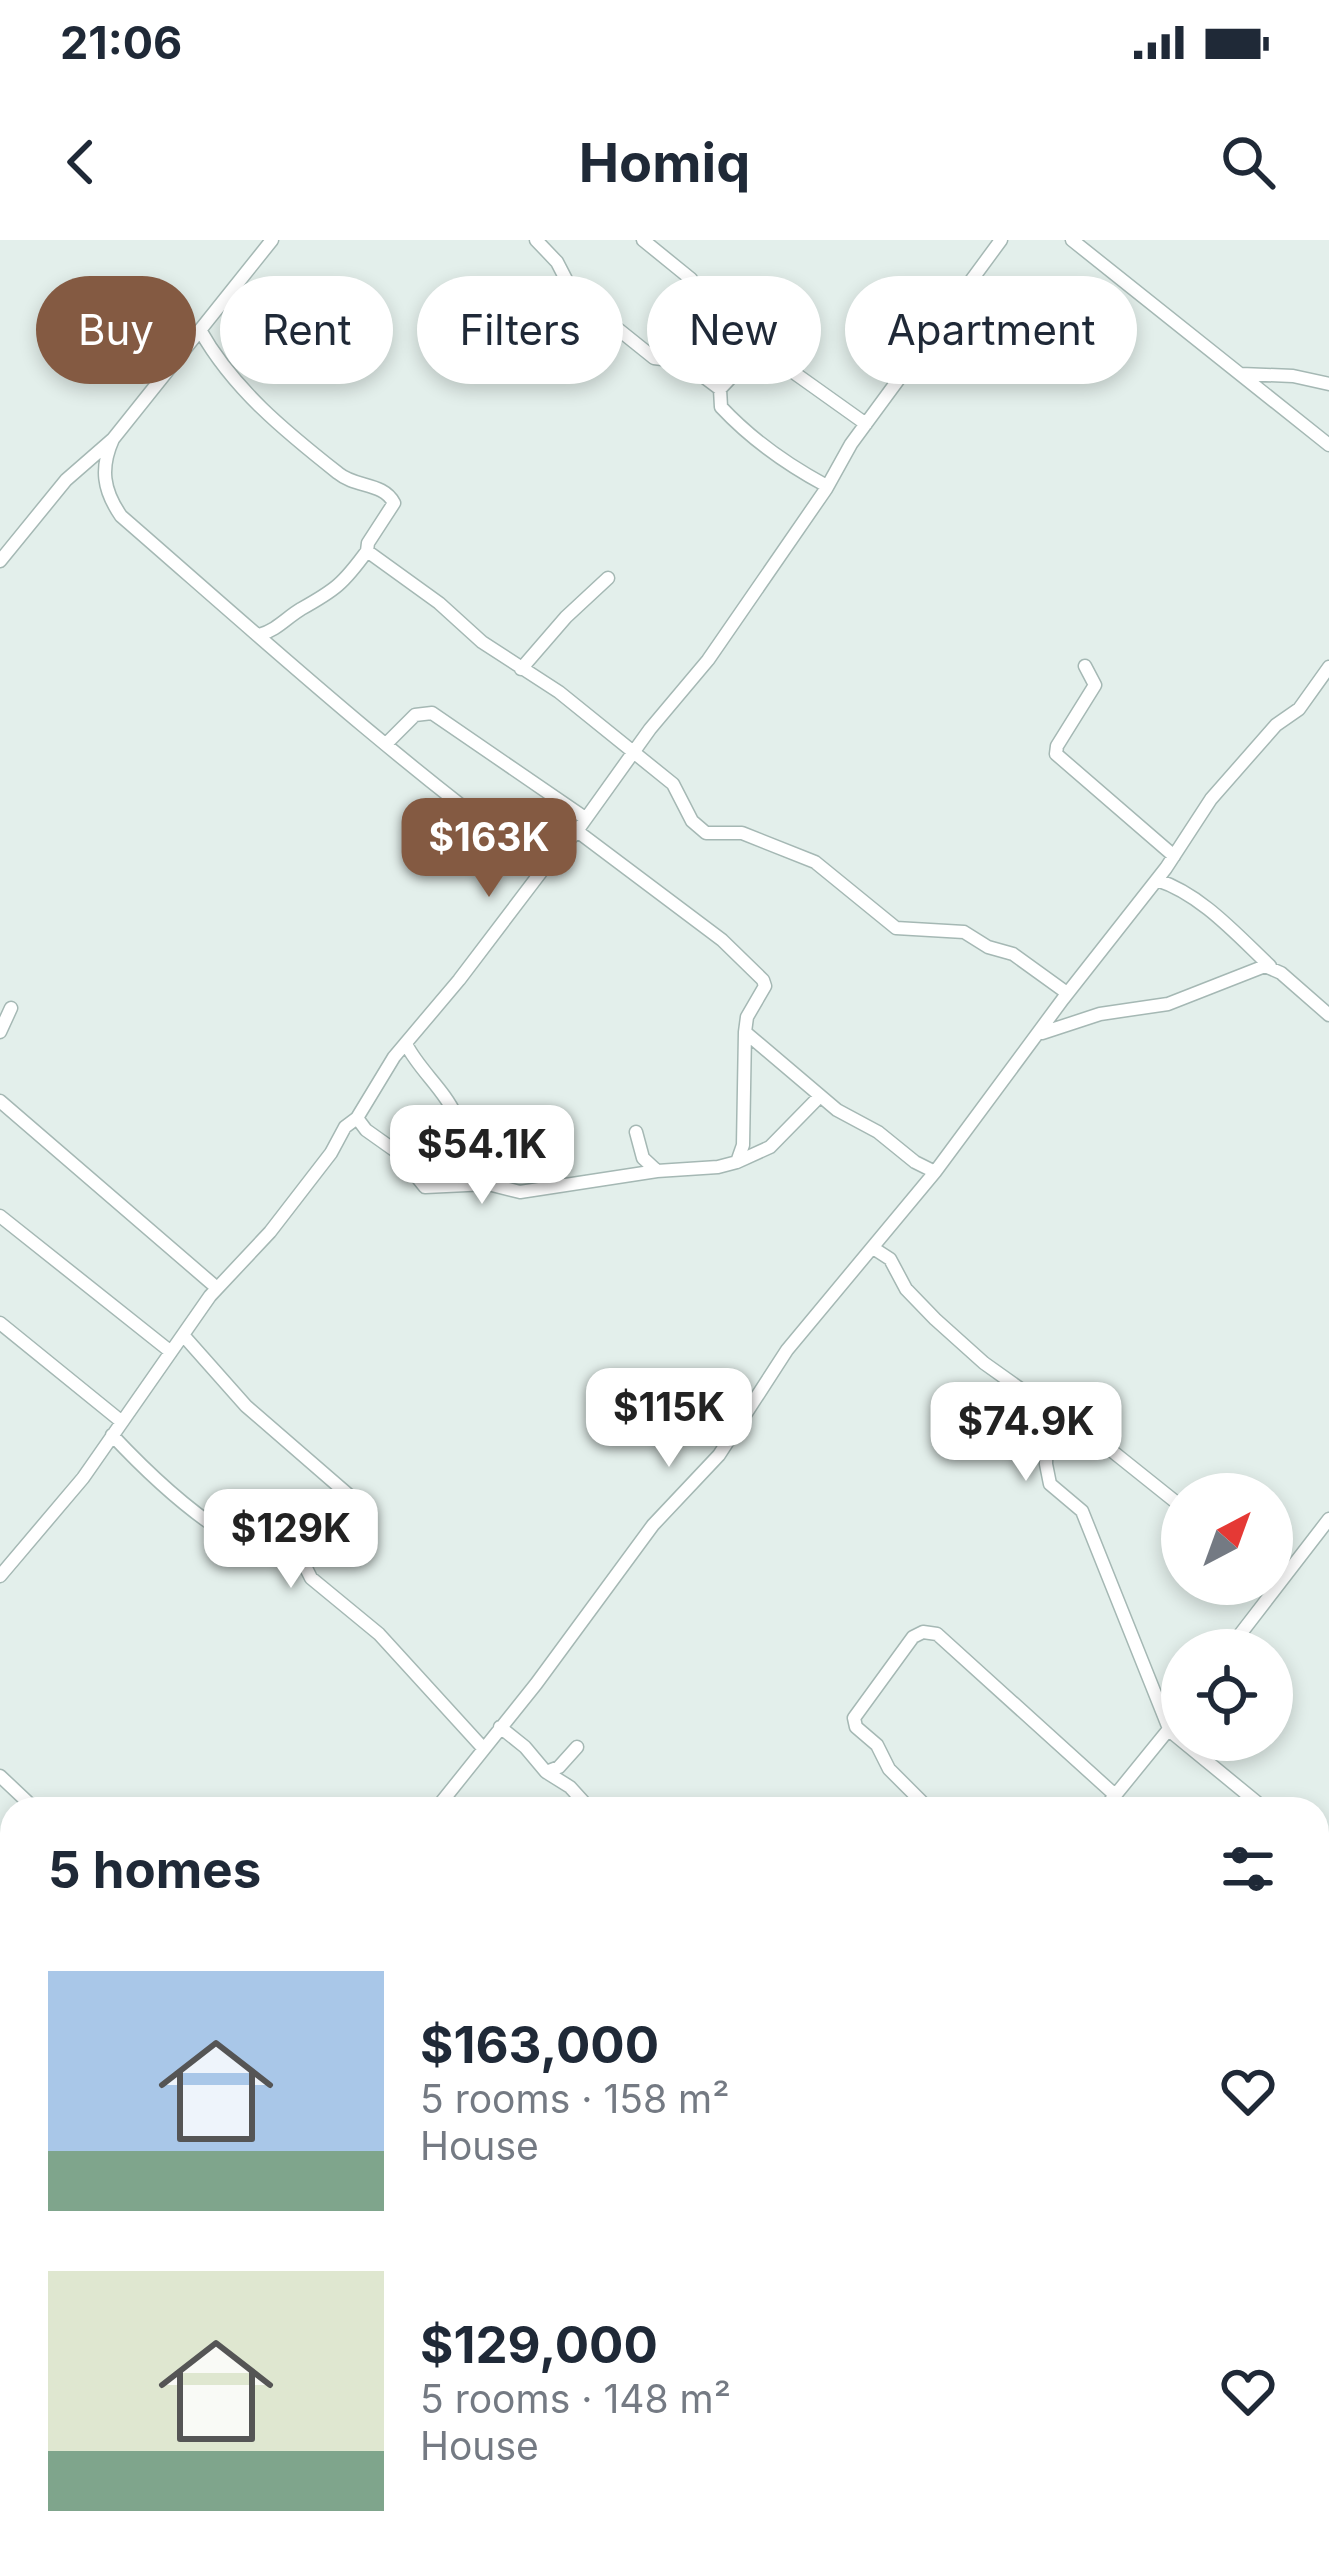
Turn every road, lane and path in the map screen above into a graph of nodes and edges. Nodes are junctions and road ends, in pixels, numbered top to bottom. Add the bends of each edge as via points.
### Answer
1 (272, 240) edge
2 (536, 240) edge
3 (643, 240) edge
4 (1000, 240) edge
5 (1072, 240) edge
6 (687, 276) edge
7 (200, 330) junction
8 (1241, 374) junction
9 (725, 384) edge
10 (810, 384) edge
11 (1329, 384) edge
12 (720, 389) junction
13 (866, 424) junction
14 (112, 440) junction
15 (1329, 445) edge
16 (825, 484) junction
17 (367, 551) junction
18 (0, 561) edge
19 (608, 578) dead end
20 (259, 635) junction
21 (1085, 666) dead end
22 (1329, 667) edge
23 (521, 669) junction
24 (386, 745) junction
25 (633, 753) junction
26 (585, 818) junction
27 (577, 831) junction
28 (1174, 856) junction
29 (544, 868) junction
30 (1157, 880) junction
31 (1270, 966) junction
32 (1067, 994) junction
33 (11, 1008) dead end
34 (1329, 1015) edge
35 (0, 1032) edge
36 (745, 1033) junction
37 (1041, 1034) junction
38 (406, 1044) junction
39 (820, 1096) junction
40 (0, 1100) edge
41 (357, 1118) junction
42 (636, 1132) dead end
43 (737, 1162) junction
44 (657, 1171) junction
45 (935, 1172) junction
46 (470, 1184) junction
47 (0, 1216) edge
48 (873, 1248) junction
49 (217, 1288) junction
50 (0, 1323) edge
51 (183, 1335) junction
52 (171, 1352) junction
53 (122, 1422) junction
54 (1047, 1425) junction
55 (112, 1436) junction
56 (1161, 1491) edge
57 (351, 1497) dead end
58 (1329, 1519) edge
59 (1293, 1559) edge
60 (0, 1576) edge
61 (1161, 1708) edge
62 (500, 1727) junction
63 (1161, 1741) edge
64 (577, 1747) dead end
65 (483, 1748) junction
66 (1207, 1761) edge
67 (546, 1772) junction
68 (0, 1776) edge
69 (1115, 1795) joint
70 (22, 1797) edge
71 (445, 1797) edge
72 (579, 1797) edge
73 (917, 1797) edge
74 (1250, 1797) edge

1 - 7 street
2 - 12 street via 579,299 654,358 672,353
3 - 6 street
4 - 13 street
5 - 8 street
7 - 14 street
7 - 17 street via 287,434 352,484 389,494 392,511
8 - 11 street
8 - 15 street
9 - 12 street
10 - 13 street
12 - 16 street via 721,407 735,422
13 - 16 street
14 - 18 street via 66,480
14 - 20 street via 102,463 121,516
16 - 25 street via 729,632
17 - 20 street via 320,602
17 - 23 street
19 - 23 street
20 - 24 street
21 - 28 street via 1095,685 1056,754
22 - 28 street via 1299,709 1244,758
23 - 25 street
24 - 26 street via 415,715 432,713
24 - 29 street
25 - 26 street
25 - 32 street via 673,784 706,833 742,833 815,862 896,928 964,932 1013,954
26 - 27 street
27 - 29 street
27 - 36 street via 763,980
28 - 30 street
29 - 38 street
30 - 31 street via 1199,904
30 - 32 street
31 - 34 street
31 - 37 street via 1168,1004
32 - 37 street
33 - 35 street
36 - 39 street
36 - 43 street
37 - 45 street
38 - 41 street
38 - 46 street via 455,1112
39 - 43 street via 770,1147
39 - 45 street
40 - 49 street
41 - 46 street via 424,1186
41 - 49 street
42 - 44 street
43 - 44 street
44 - 46 street via 534,1191
45 - 48 street
47 - 52 street
48 - 54 street via 935,1319 1036,1400
48 - 62 street
49 - 51 street
50 - 53 street
51 - 52 street
51 - 57 street via 247,1406
52 - 53 street
53 - 55 street
54 - 56 street via 1090,1438
54 - 61 street via 1050,1484 1082,1511
55 - 60 street
55 - 65 street via 208,1522 272,1559 304,1564
58 - 59 street
62 - 65 street
62 - 67 street
63 - 69 street
64 - 67 street
65 - 71 street
66 - 74 street
67 - 72 street
68 - 70 street
69 - 73 street via 937,1634 923,1632 854,1718

